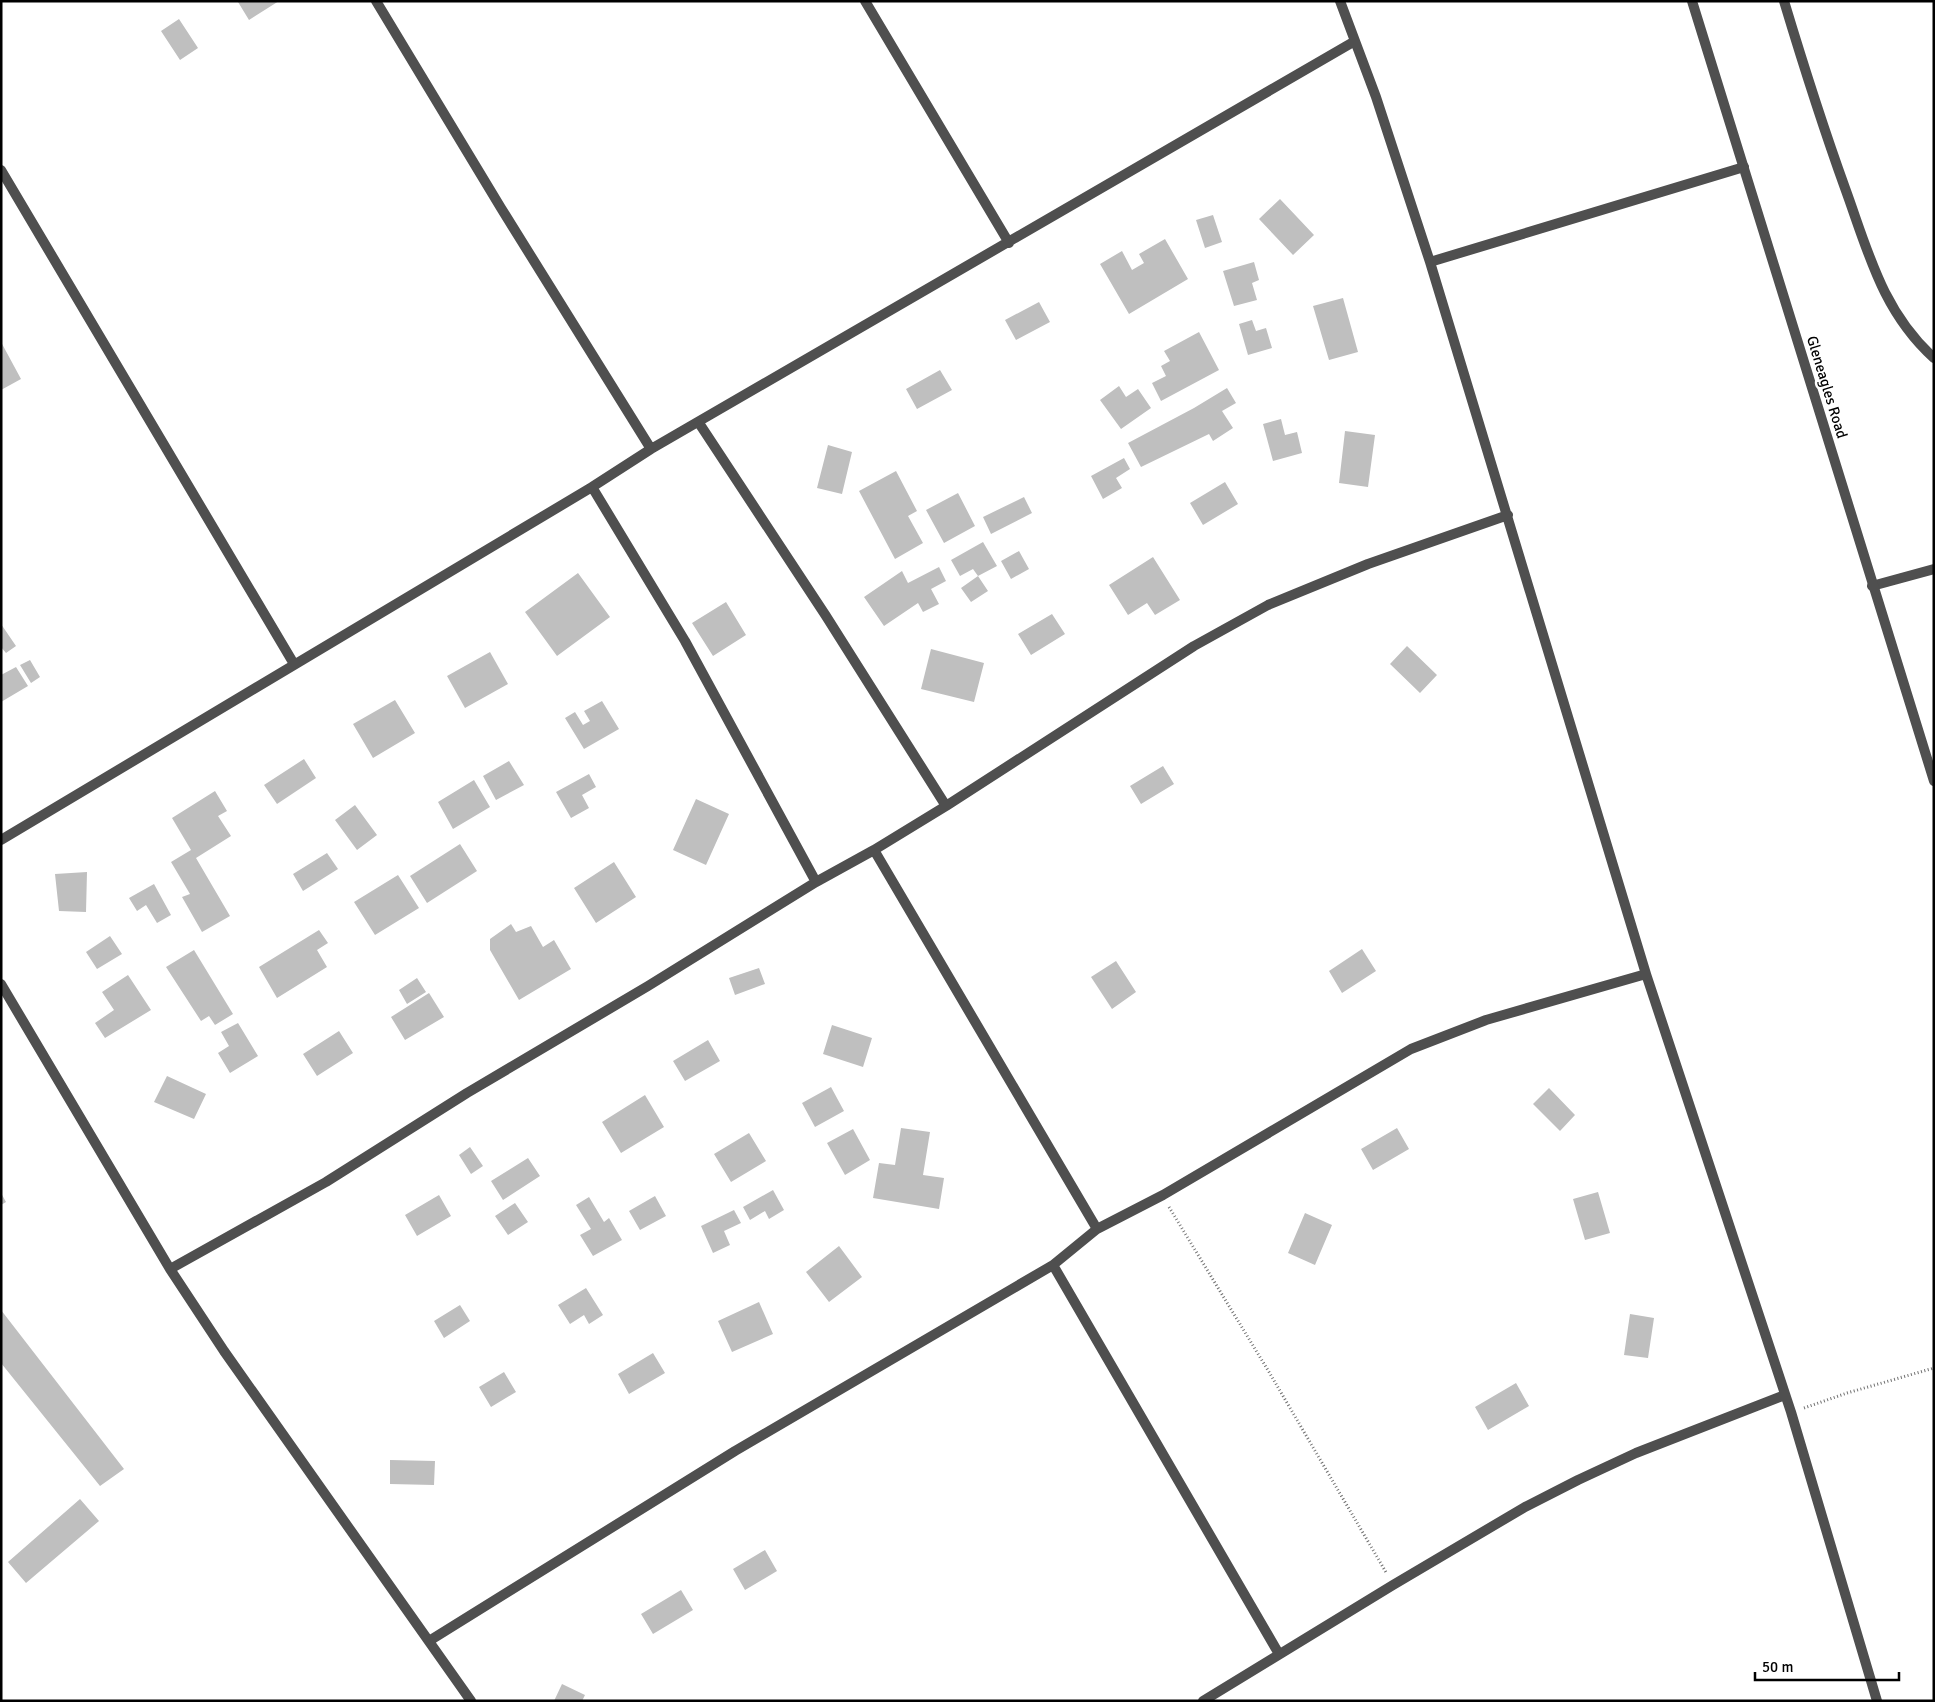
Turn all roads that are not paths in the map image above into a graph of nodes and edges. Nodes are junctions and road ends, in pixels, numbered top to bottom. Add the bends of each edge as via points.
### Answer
1 (376, 1) edge
2 (865, 1) edge
3 (1340, 1) edge
4 (1692, 1) edge
5 (1784, 1) edge
6 (1355, 41) junction
7 (1744, 167) junction
8 (1, 170) edge
9 (1008, 243) junction
10 (1430, 262) junction
11 (1934, 358) edge
12 (699, 423) junction
13 (650, 449) junction
14 (592, 487) junction
15 (1508, 515) junction
16 (1934, 569) edge
17 (1872, 586) junction
18 (294, 664) junction
19 (1934, 781) edge
20 (946, 806) junction
21 (1, 840) edge
22 (874, 850) junction
23 (816, 882) junction
24 (1646, 974) junction
25 (1, 984) edge
26 (1097, 1229) junction
27 (1053, 1265) junction
28 (170, 1269) junction
29 (1785, 1395) junction
30 (429, 1641) junction
31 (1279, 1654) junction
32 (471, 1701) edge
33 (1203, 1701) edge
34 (1876, 1701) edge

1 - 13 street
2 - 9 street
3 - 6 street
4 - 7 street, Gleneagles Road
5 - 11 street via 1875,272 1905,327
6 - 9 street
6 - 10 street
7 - 10 street
7 - 17 street, Gleneagles Road
8 - 18 street
9 - 12 street
10 - 15 street
12 - 13 street
12 - 20 street
13 - 14 street
14 - 18 street
14 - 23 street via 685,640
15 - 20 street via 1368,564 1268,605 1194,646
15 - 24 street
16 - 17 street
17 - 19 street, Gleneagles Road
18 - 21 street
20 - 22 street
22 - 23 street
22 - 26 street
23 - 28 street via 467,1092 326,1182
24 - 26 street via 1486,1020 1411,1048 1163,1195
24 - 29 street
25 - 28 street
26 - 27 street
27 - 30 street via 735,1451
27 - 31 street
28 - 30 street via 224,1351
29 - 31 street via 1636,1453 1525,1507
29 - 34 street
30 - 32 street
31 - 33 street

